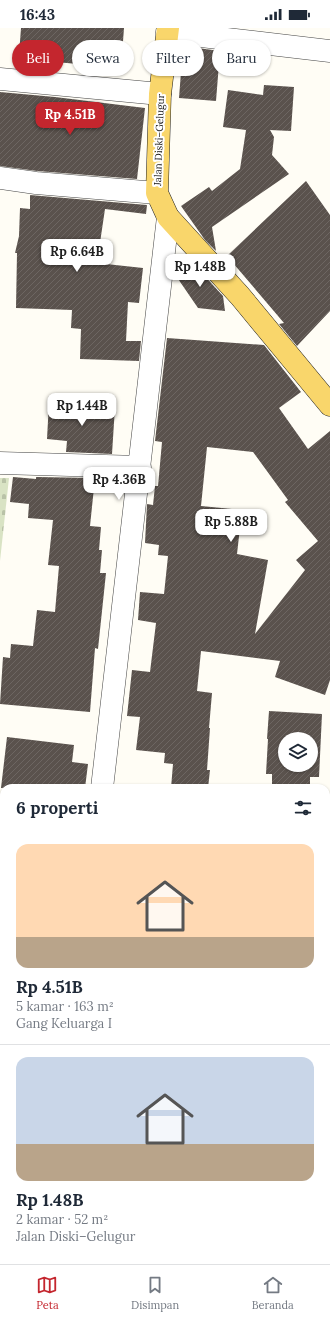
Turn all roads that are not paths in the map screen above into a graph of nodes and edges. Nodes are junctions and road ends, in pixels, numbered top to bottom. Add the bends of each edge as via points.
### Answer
1 (168, 30) edge
2 (330, 51) edge
3 (0, 79) edge
4 (160, 94) junction
5 (0, 178) edge
6 (157, 192) junction
7 (168, 217) junction
8 (330, 405) edge
9 (0, 463) edge
10 (140, 467) junction
11 (102, 784) edge

1 - 2 street
1 - 4 main road, Jalan Diski–Gelugur
3 - 4 street
4 - 6 main road, Jalan Diski–Gelugur
5 - 6 street
6 - 7 main road, Jalan Diski–Gelugur
7 - 8 main road, Jalan Diski–Gelugur via 240,296
7 - 10 street
9 - 10 street
10 - 11 street

